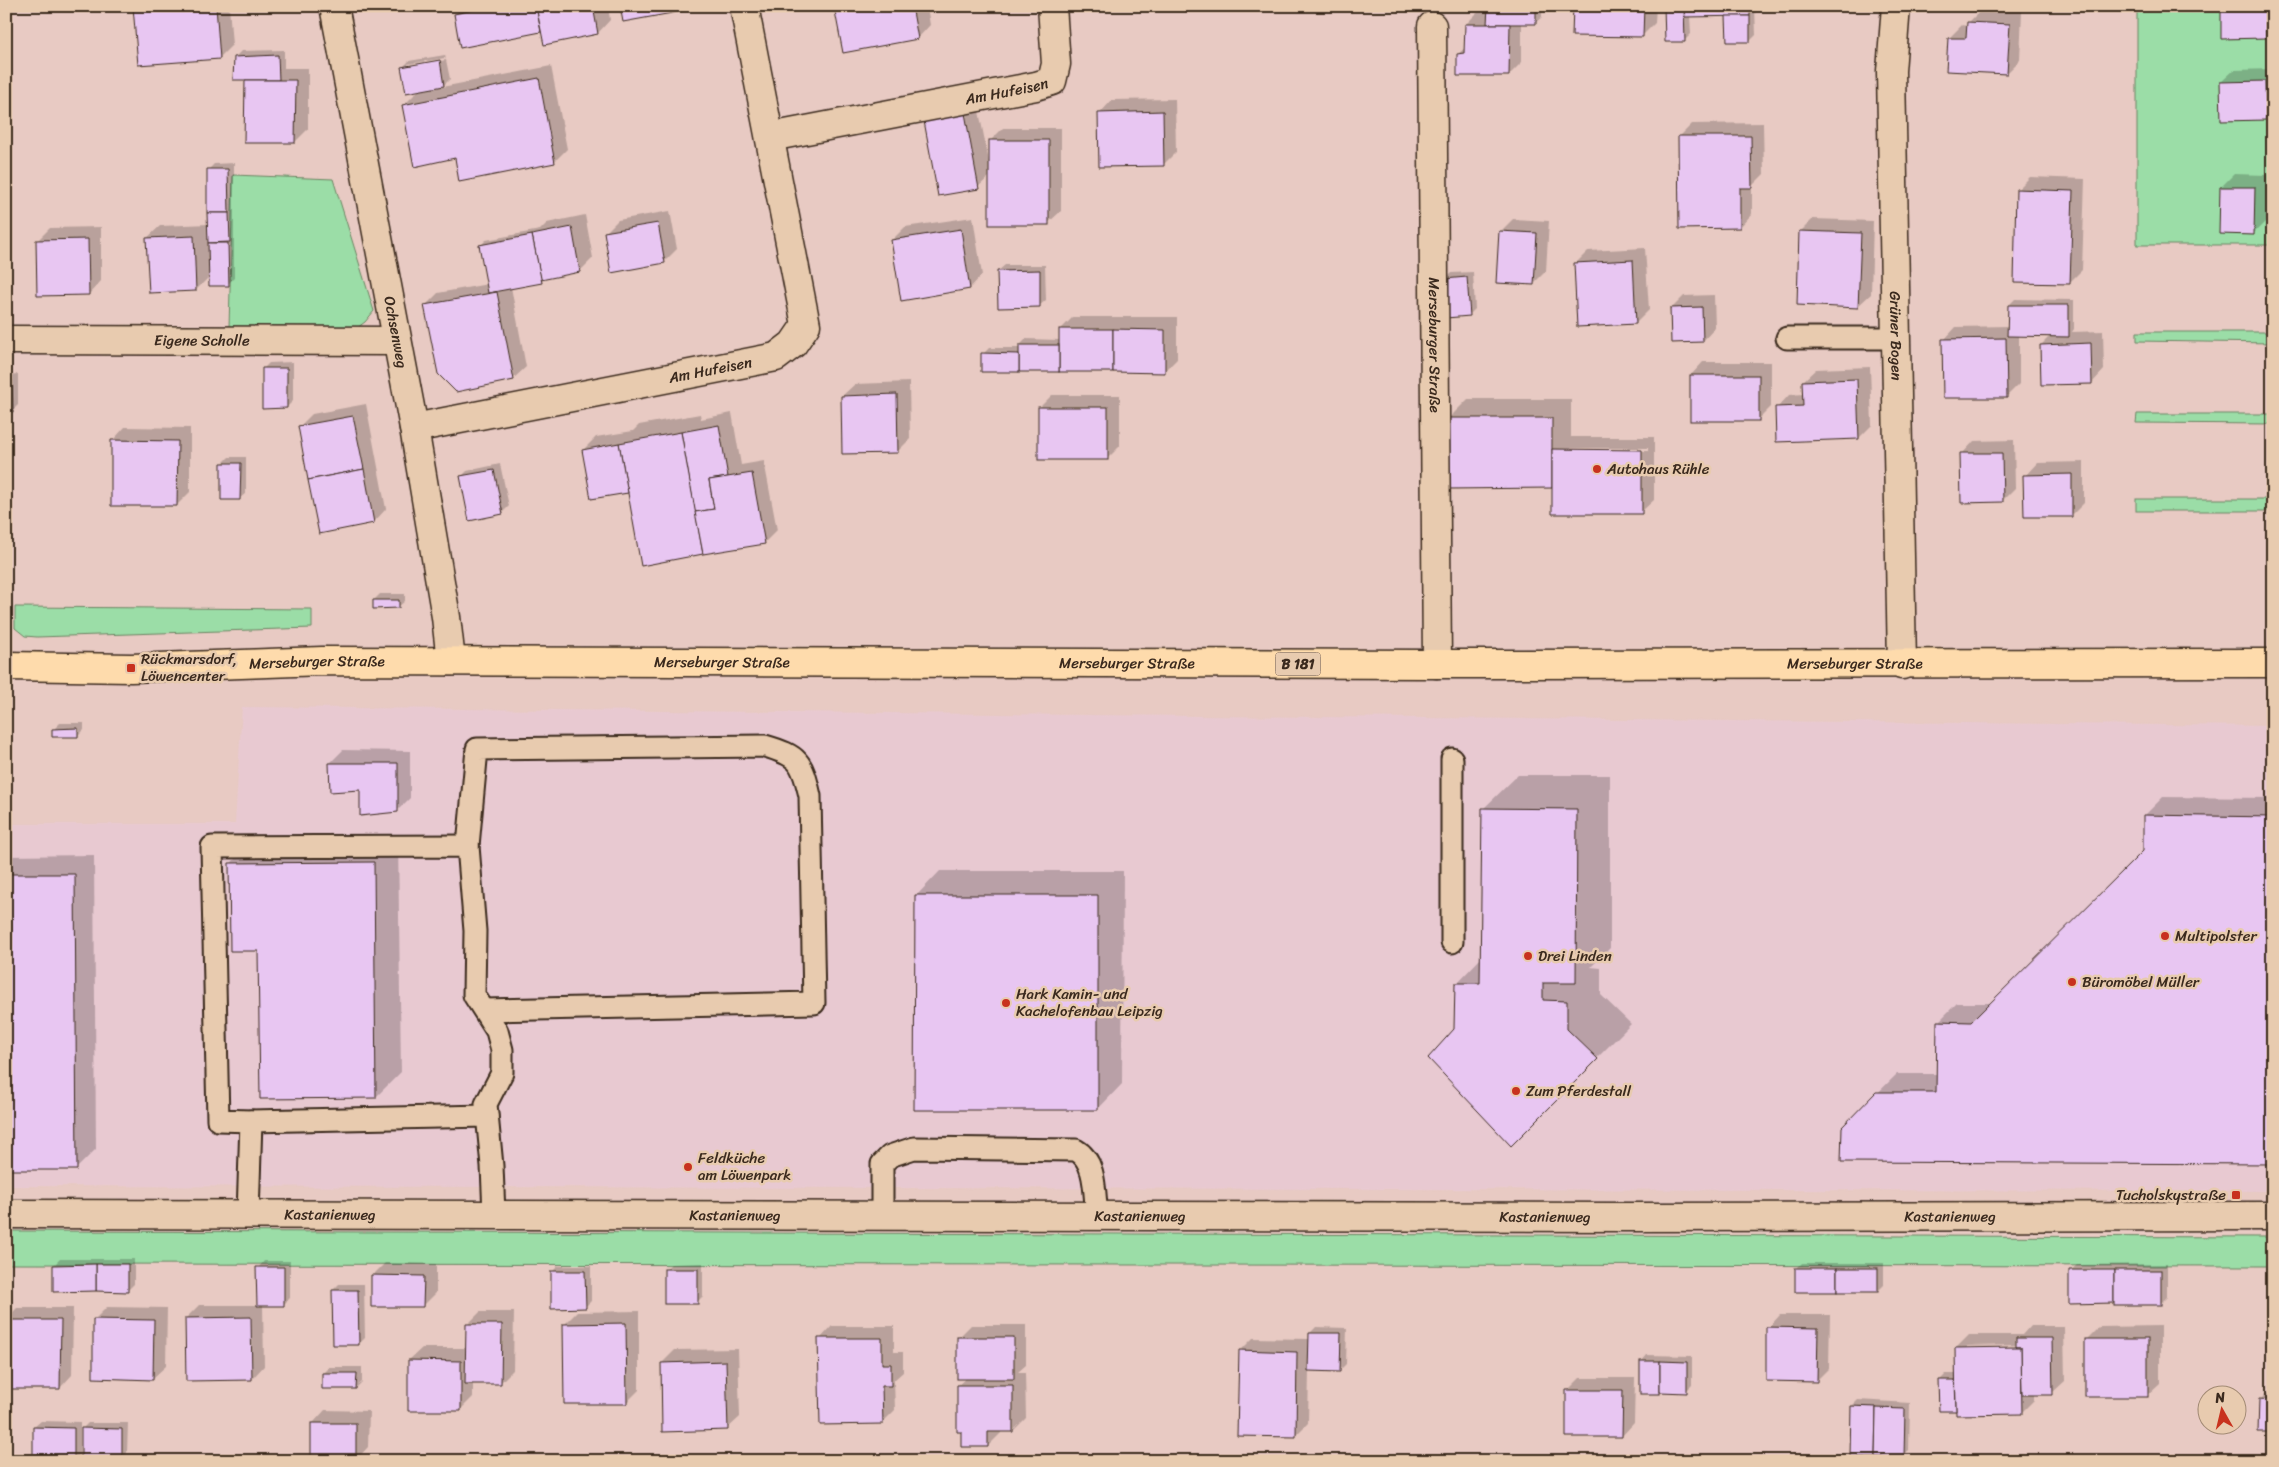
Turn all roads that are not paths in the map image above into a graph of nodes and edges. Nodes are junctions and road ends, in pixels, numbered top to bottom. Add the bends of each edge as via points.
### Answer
1 (334, 6) edge
2 (744, 6) edge
3 (1052, 6) edge
4 (1896, 6) edge
5 (1432, 26) dead end
6 (770, 137) junction
7 (1787, 338) dead end
8 (1896, 338) junction
9 (6, 340) edge
10 (398, 341) junction
11 (414, 428) junction
12 (451, 661) junction
13 (1437, 664) junction
14 (2273, 664) edge
15 (1902, 665) junction
16 (6, 666) edge
17 (1452, 759) dead end
18 (468, 846) junction
19 (1452, 942) dead end
20 (485, 1010) junction
21 (486, 1116) junction
22 (251, 1121) junction
23 (6, 1214) edge
24 (494, 1214) junction
25 (248, 1215) junction
26 (882, 1215) junction
27 (1097, 1216) junction
28 (2273, 1216) edge

1 - 10 street, Ochsenweg
2 - 6 street, Am Hufeisen
3 - 6 street, Am Hufeisen via 1056,64 1052,81
4 - 8 street, Grüner Bogen via 1891,72
5 - 13 street, Merseburger Straße
6 - 11 street, Am Hufeisen via 806,325 793,344 776,357
7 - 8 lane
8 - 15 street, Grüner Bogen
9 - 10 street, Eigene Scholle
10 - 11 street, Ochsenweg
11 - 12 street, Ochsenweg
12 - 13 main road, Merseburger Straße / B 181
12 - 16 main road, Merseburger Straße / B 181 via 322,661 131,668
13 - 15 main road, Merseburger Straße / B 181
14 - 15 main road, Merseburger Straße / B 181
17 - 19 lane
18 - 20 lane via 475,931 474,994
18 - 20 lane via 476,749 765,746 791,754 805,772 810,796 814,1003
18 - 22 lane via 212,847 218,1120
20 - 21 lane via 497,1031 502,1050 502,1073 486,1104
21 - 22 lane
21 - 24 lane
22 - 25 lane
23 - 25 street, Kastanienweg
24 - 25 street, Kastanienweg
24 - 26 street, Kastanienweg
26 - 27 street, Kastanienweg
26 - 27 lane via 882,1164 890,1156 923,1148 1076,1150 1085,1155 1092,1170
27 - 28 street, Kastanienweg

